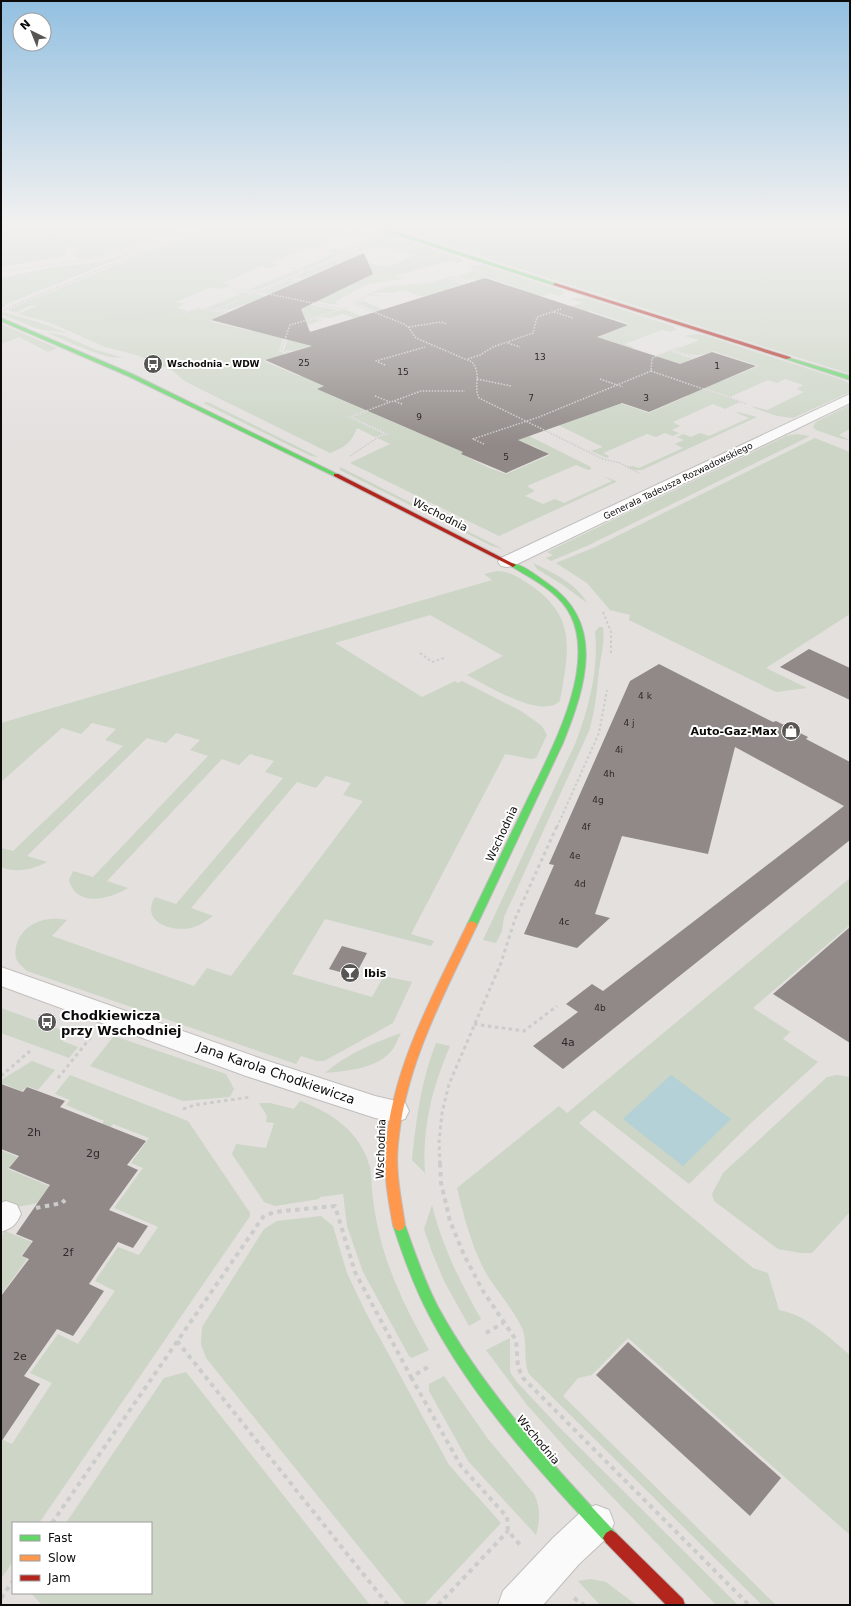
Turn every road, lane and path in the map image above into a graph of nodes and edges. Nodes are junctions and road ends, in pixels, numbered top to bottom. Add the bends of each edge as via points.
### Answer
1 (247, 297) edge
2 (283, 297) edge
3 (365, 297) edge
4 (596, 297) edge
5 (350, 307) dead end
6 (342, 309) junction
7 (561, 309) dead end
8 (216, 310) junction
9 (554, 311) junction
10 (228, 313) dead end
11 (315, 318) junction
12 (573, 318) dead end
13 (1, 319) edge
14 (323, 321) dead end
15 (448, 324) dead end
16 (68, 325) dead end
17 (408, 327) junction
18 (508, 342) junction
19 (684, 345) dead end
20 (425, 347) dead end
21 (520, 347) dead end
22 (671, 350) junction
23 (288, 353) dead end
24 (696, 358) dead end
25 (468, 359) junction
26 (385, 365) dead end
27 (651, 371) junction
28 (850, 378) edge
29 (477, 379) junction
30 (600, 379) dead end
31 (616, 385) junction
32 (511, 386) dead end
33 (623, 388) dead end
34 (465, 391) dead end
35 (375, 396) dead end
36 (850, 398) edge
37 (394, 401) junction
38 (390, 402) junction
39 (402, 404) dead end
40 (747, 404) dead end
41 (525, 421) junction
42 (484, 444) dead end
43 (350, 456) dead end
44 (639, 474) dead end
45 (507, 562) junction
46 (602, 611) dead end
47 (420, 653) dead end
48 (610, 656) dead end
49 (444, 658) dead end
50 (607, 687) dead end
51 (1, 976) edge
52 (557, 1006) dead end
53 (474, 1024) junction
54 (88, 1034) dead end
55 (30, 1052) dead end
56 (1, 1076) edge
57 (58, 1078) dead end
58 (253, 1096) dead end
59 (183, 1109) dead end
60 (395, 1111) junction
61 (503, 1323) junction
62 (484, 1334) dead end
63 (177, 1341) junction
64 (430, 1366) dead end
65 (411, 1377) junction
66 (53, 1522) edge
67 (596, 1523) junction
68 (508, 1531) junction
69 (524, 1549) dead end
70 (12, 1582) edge
71 (1, 1598) edge
72 (388, 1605) edge
73 (438, 1605) edge
74 (517, 1605) edge
75 (677, 1605) edge
76 (749, 1605) edge

1 - 8 path
2 - 6 path
3 - 17 path via 354,304
4 - 28 street
5 - 6 path
6 - 11 path
7 - 9 path
8 - 10 path
8 - 16 path via 197,308 183,314 167,312
9 - 12 path
9 - 18 path via 537,317 533,333
11 - 14 path
11 - 23 path via 290,325 281,350
13 - 45 street, Wschodnia via 73,348 187,402
15 - 17 path via 441,322
17 - 25 path via 416,338
18 - 21 path
18 - 25 path
19 - 22 path
20 - 26 path via 376,361
22 - 24 path
22 - 27 path via 652,358
25 - 29 path via 477,368
27 - 31 path
27 - 40 path
29 - 32 path
29 - 41 path via 479,398
30 - 31 path
31 - 33 path
31 - 41 path
34 - 37 path via 421,391
35 - 38 path
36 - 45 street, Generała Tadeusza Rozwadowskiego
37 - 38 path
37 - 39 path
38 - 43 path via 350,417 387,434
41 - 42 path via 473,439
41 - 44 path
45 - 60 street, Wschodnia via 553,589 572,609 582,638 579,678 568,722 414,1048 399,1090
46 - 48 path via 612,632
47 - 49 path via 432,662
50 - 53 path via 599,733 515,919 503,957
51 - 60 street, Jana Karola Chodkiewicza via 256,1068 375,1107
52 - 53 path via 524,1031
53 - 61 path via 449,1084 442,1114 438,1142 441,1183 450,1221 464,1255
54 - 57 path via 94,1034
55 - 56 path
58 - 59 path
60 - 67 street, Wschodnia via 391,1157 393,1197 398,1223 422,1288 449,1338 489,1398 527,1446
61 - 62 path
61 - 76 path via 516,1340 518,1367 523,1378
63 - 65 path via 263,1217 274,1212 335,1206 355,1272
63 - 66 path
63 - 72 path
64 - 65 path
65 - 68 path via 461,1466 507,1517
67 - 74 street
67 - 75 street, Wschodnia
68 - 69 path
68 - 73 path
70 - 71 path

